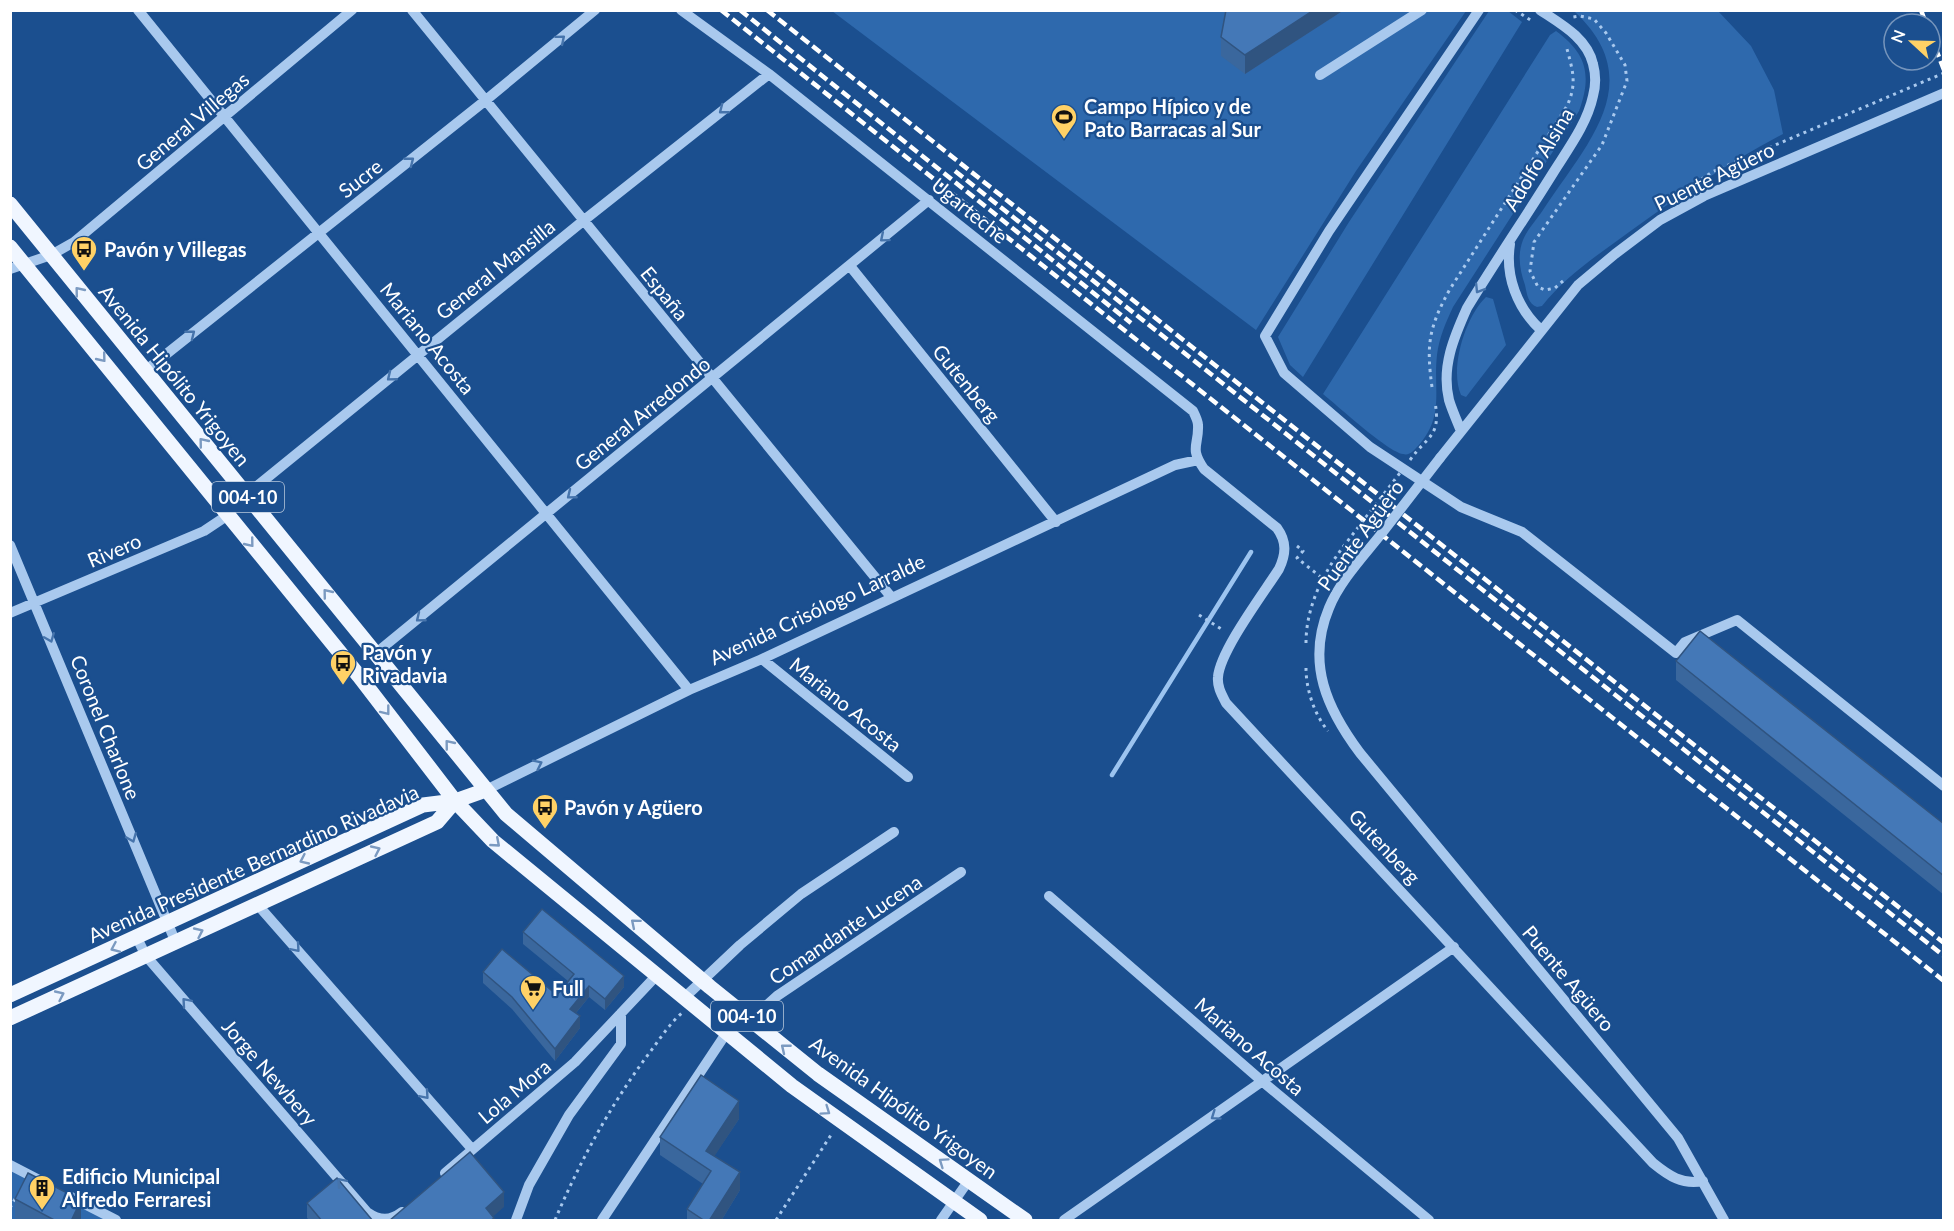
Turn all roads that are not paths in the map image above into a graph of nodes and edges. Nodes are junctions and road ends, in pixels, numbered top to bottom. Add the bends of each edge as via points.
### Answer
1 (138, 10) edge
2 (352, 10) edge
3 (412, 10) edge
4 (595, 10) edge
5 (681, 10) edge
6 (1422, 10) edge
7 (1479, 10) edge
8 (1540, 10) edge
9 (769, 74) junction
10 (1320, 75) dead end
11 (1944, 93) edge
12 (486, 100) junction
13 (225, 117) junction
14 (928, 200) junction
15 (10, 204) edge
16 (583, 220) junction
17 (319, 233) junction
18 (1511, 240) junction
19 (10, 247) edge
20 (51, 255) junction
21 (18, 266) edge
22 (850, 266) junction
23 (1541, 330) junction
24 (418, 354) junction
25 (145, 371) junction
26 (712, 379) junction
27 (1461, 431) junction
28 (1198, 460) junction
29 (246, 495) junction
30 (228, 515) junction
31 (546, 515) junction
32 (1056, 522) junction
33 (10, 545) edge
34 (892, 598) junction
35 (35, 603) junction
36 (10, 613) edge
37 (376, 653) junction
38 (762, 659) junction
39 (689, 690) junction
40 (908, 777) dead end
41 (1944, 786) edge
42 (486, 790) junction
43 (455, 801) junction
44 (894, 832) dead end
45 (961, 872) dead end
46 (1049, 896) dead end
47 (258, 904) junction
48 (168, 923) junction
49 (137, 938) junction
50 (176, 943) junction
51 (1454, 947) junction
52 (146, 956) junction
53 (657, 975) junction
54 (703, 980) junction
55 (10, 996) edge
56 (689, 1000) junction
57 (621, 1013) junction
58 (10, 1018) edge
59 (754, 1022) junction
60 (727, 1032) junction
61 (1263, 1082) junction
62 (472, 1149) junction
63 (10, 1165) edge
64 (440, 1178) edge
65 (969, 1180) junction
66 (1703, 1181) junction
67 (953, 1201) junction
68 (407, 1207) edge
69 (383, 1220) edge
70 (116, 1221) edge
71 (516, 1221) edge
72 (602, 1221) edge
73 (940, 1221) edge
74 (980, 1221) edge
75 (1025, 1221) edge
76 (1064, 1221) edge
77 (1429, 1221) edge
78 (1724, 1221) edge

1 - 13 street, Mariano Acosta
2 - 13 street, General Villegas
3 - 12 street, España
12 -> 4 street, Sucre
5 - 9 street, Ugarteche
6 - 10 street
7 - 41 street via 1329,231 1266,336 1284,373 1370,447 1461,507 1522,532 1676,653 1685,642 1737,620
8 - 18 street, Adolfo Alsina via 1580,39 1589,51 1596,79 1579,131
9 - 14 street, Ugarteche
9 -> 16 street, General Mansilla
11 - 23 street, Puente Agüero via 1704,196 1660,220 1578,285
12 - 16 street, España
17 -> 12 street, Sucre
13 - 17 street, Mariano Acosta
13 - 20 street, General Villegas via 74,242
14 -> 22 street, General Arredondo
14 - 28 street, Ugarteche via 1193,411 1199,424 1194,447
15 - 20 main road, Avenida Hipólito Yrigoyen / 004-10
16 - 24 street, General Mansilla
16 - 26 street, España
17 - 24 street, Mariano Acosta
25 -> 17 street, Sucre
18 - 23 street, Adolfo Alsina via 1508,256 1512,285 1530,320
18 -> 27 street, Adolfo Alsina via 1467,308 1454,337 1446,383
19 - 21 main road, 004-10
20 - 21 street, General Villegas
25 -> 20 main road, Avenida Hipólito Yrigoyen / 004-10
21 -> 30 main road, 004-10
22 - 26 street, General Arredondo
22 - 32 street, Gutenberg
23 - 27 street, Puente Agüero
24 -> 29 street, General Mansilla
24 - 31 street, Mariano Acosta
29 -> 25 main road, Avenida Hipólito Yrigoyen / 004-10
26 -> 31 street, General Arredondo
26 - 34 street, España
27 - 66 street, Puente Agüero, bridge via 1346,579 1329,607 1322,629 1322,684 1344,731 1678,1138
28 - 32 street, Avenida Crisólogo Larralde via 1175,465
28 - 51 street, Gutenberg via 1203,469 1277,528 1285,557 1221,660 1217,680 1220,692 1226,703
37 -> 29 main road, Avenida Hipólito Yrigoyen / 004-10
30 - 35 street, Rivero via 204,531
30 -> 43 main road, 004-10
31 -> 37 street, General Arredondo
31 - 39 street, Mariano Acosta
32 - 34 street, Avenida Crisólogo Larralde
33 - 35 street, Coronel Charlone
34 - 38 street, Avenida Crisólogo Larralde
35 - 36 street, Rivero
35 -> 48 street, Coronel Charlone
42 -> 37 main road, Avenida Hipólito Yrigoyen / 004-10
38 - 39 street, Avenida Crisólogo Larralde
38 - 40 street, Mariano Acosta
42 -> 39 street, Avenida Crisólogo Larralde
42 - 43 main road, Avenida Crisólogo Larralde
54 -> 42 main road, Avenida Hipólito Yrigoyen / 004-10 via 506,814
47 -> 43 main road, Avenida Presidente Bernardino Rivadavia via 437,822
43 -> 48 main road, Avenida Presidente Bernardino Rivadavia via 423,805
43 -> 53 main road, 004-10 via 493,841
44 - 54 street via 801,894
45 - 59 street, Comandante Lucena via 777,996
46 - 61 street, Mariano Acosta
50 -> 47 main road, Avenida Presidente Bernardino Rivadavia
47 -> 62 street
48 - 49 main road, Avenida Presidente Bernardino Rivadavia
48 - 50 street, Coronel Charlone
49 - 52 street, Jorge Newbery
49 -> 55 main road, Avenida Presidente Bernardino Rivadavia
50 - 52 main road, Avenida Presidente Bernardino Rivadavia
51 - 61 street
51 - 66 street, Gutenberg via 1653,1163 1682,1182
58 -> 52 main road, Avenida Presidente Bernardino Rivadavia
69 -> 52 street, Jorge Newbery via 367,1212
53 - 56 main road, 004-10
53 - 57 street, Lola Mora
54 - 56 street
54 - 59 main road, Avenida Hipólito Yrigoyen / 004-10
56 - 60 main road, 004-10
57 - 62 street, Lola Mora via 575,1062
57 - 71 street via 621,1044 569,1114 529,1185
65 -> 59 main road, Avenida Hipólito Yrigoyen / 004-10 via 818,1074
60 -> 67 main road, 004-10 via 821,1107
60 - 72 street
61 -> 76 street
61 - 77 street, Mariano Acosta
62 - 64 street, Lola Mora
63 - 70 street
65 - 67 street
65 - 75 main road, Avenida Hipólito Yrigoyen / 004-10
66 - 78 street
67 - 73 street
67 - 74 main road, 004-10
68 - 69 street

